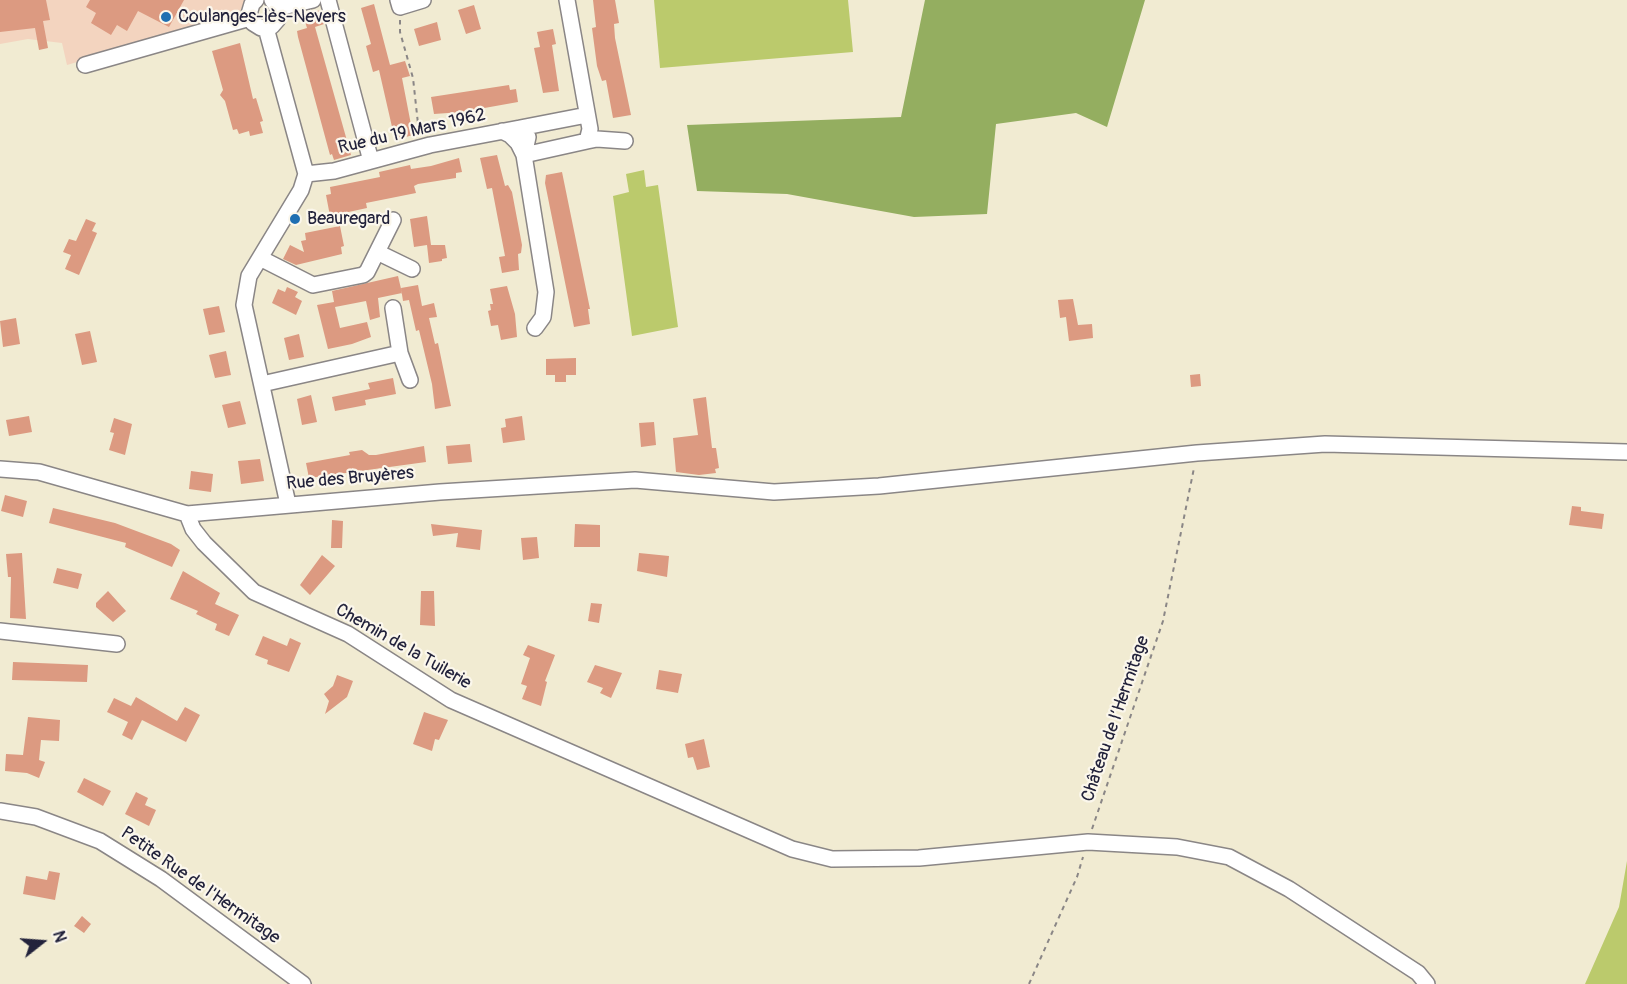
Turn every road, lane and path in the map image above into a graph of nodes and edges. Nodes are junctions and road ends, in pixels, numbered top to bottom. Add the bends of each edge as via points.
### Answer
1 (256, 0) edge
2 (313, 0) edge
3 (328, 0) edge
4 (423, 0) edge
5 (567, 0) edge
6 (399, 3) edge
7 (275, 4) edge
8 (250, 18) junction
9 (267, 28) junction
10 (85, 65) dead end
11 (587, 115) junction
12 (520, 128) junction
13 (502, 131) junction
14 (587, 141) junction
15 (625, 141) dead end
16 (421, 147) junction
17 (524, 155) junction
18 (371, 161) junction
19 (306, 174) junction
20 (393, 220) dead end
21 (377, 252) junction
22 (260, 258) junction
23 (412, 269) dead end
24 (393, 308) dead end
25 (535, 328) dead end
26 (400, 353) junction
27 (410, 380) dead end
28 (262, 384) junction
29 (1627, 452) edge
30 (1197, 453) junction
31 (0, 469) edge
32 (288, 504) junction
33 (188, 514) junction
34 (0, 631) edge
35 (117, 644) dead end
36 (0, 810) edge
37 (1088, 842) junction
38 (303, 984) edge
39 (1029, 984) edge
40 (1427, 984) edge

1 - 8 street via 249,9
2 - 7 street
3 - 18 street
4 - 6 street
5 - 11 street
6 - 16 path via 400,32 413,78
7 - 9 street via 278,19
8 - 9 street via 256,26
8 - 10 street
9 - 19 street
11 - 12 street
11 - 14 street
12 - 13 street
12 - 17 street via 528,137
13 - 16 street, Rue du 19 Mars 1962
13 - 17 street, Rue du 19 Mars 1962 via 518,143
14 - 15 street
14 - 17 street
16 - 18 street, Rue du 19 Mars 1962
17 - 25 street via 546,292 543,316
18 - 19 street, Rue du 19 Mars 1962
19 - 22 street via 301,190
20 - 21 street
21 - 22 street via 363,275 313,285
21 - 23 street
22 - 28 street via 246,284 244,305
24 - 26 street
26 - 27 street
26 - 28 street
28 - 32 street
29 - 30 street, Rue des Bruyères via 1325,444
30 - 32 street, Rue des Bruyères via 879,486 774,492 635,480
30 - 37 path, Château de l’Hermitage via 1163,621
31 - 33 street, Rue des Bruyères via 39,472
32 - 33 street, Rue des Bruyères
33 - 37 street, Chemin de la Tuilerie via 204,543 254,592 348,634 451,700 792,849 832,859 919,858
34 - 35 street
36 - 38 street, Petite Rue de l'Hermitage via 36,817 100,841 161,879
37 - 39 path, Château de l’Hermitage via 1077,877
37 - 40 street, Chemin de la Tuilerie via 1177,847 1228,857 1290,889 1418,973

